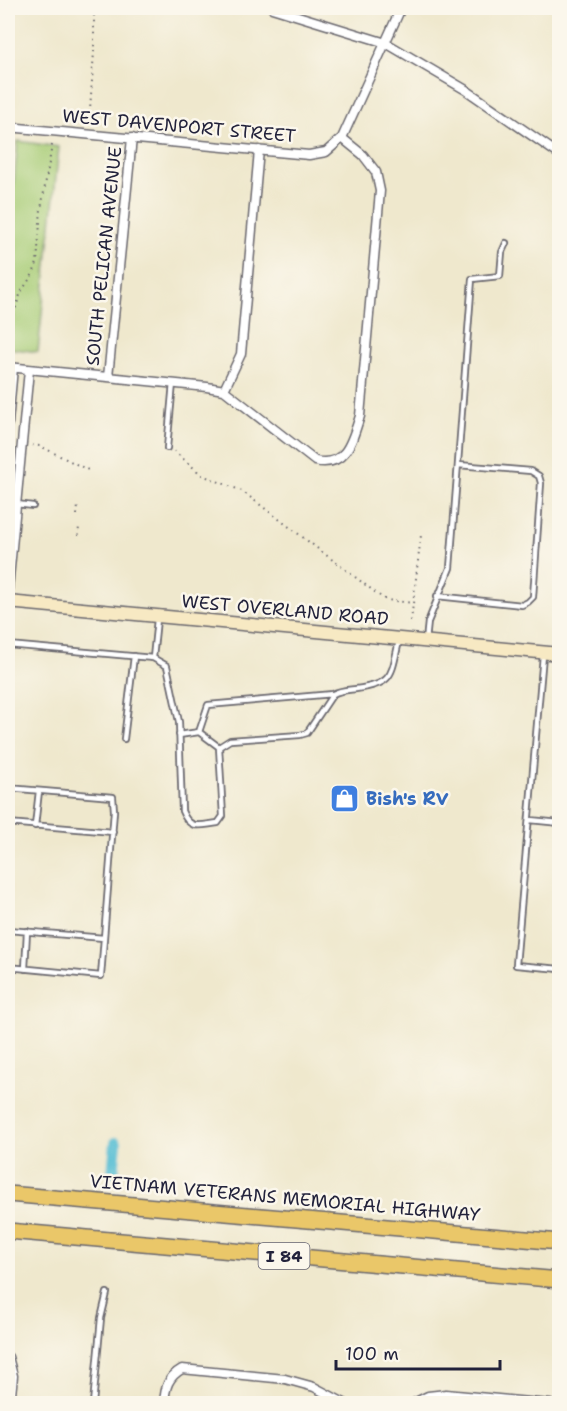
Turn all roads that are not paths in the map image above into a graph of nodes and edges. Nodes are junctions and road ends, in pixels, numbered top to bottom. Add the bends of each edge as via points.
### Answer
1 (272, 8) edge
2 (401, 8) edge
3 (386, 43) junction
4 (8, 126) edge
5 (132, 138) junction
6 (342, 138) junction
7 (259, 150) junction
8 (560, 155) edge
9 (506, 243) dead end
10 (10, 368) edge
11 (29, 370) junction
12 (108, 377) junction
13 (173, 383) junction
14 (224, 390) junction
15 (8, 423) edge
16 (167, 448) road end
17 (458, 465) junction
18 (12, 504) edge
19 (33, 506) dead end
20 (8, 589) edge
21 (437, 596) junction
22 (8, 602) edge
23 (158, 616) junction
24 (399, 639) junction
25 (426, 641) junction
26 (8, 645) edge
27 (543, 652) junction
28 (560, 654) edge
29 (134, 656) junction
30 (153, 658) junction
31 (333, 694) junction
32 (199, 732) junction
33 (179, 735) junction
34 (124, 739) dead end
35 (219, 747) junction
36 (8, 788) edge
37 (39, 791) junction
38 (530, 820) junction
39 (8, 823) edge
40 (560, 823) edge
41 (35, 826) junction
42 (113, 832) junction
43 (8, 930) edge
44 (27, 931) junction
45 (104, 938) junction
46 (8, 967) edge
47 (25, 969) junction
48 (560, 969) edge
49 (8, 1194) edge
50 (8, 1231) edge
51 (560, 1242) edge
52 (560, 1280) edge
53 (107, 1293) dead end
54 (8, 1357) edge
55 (10, 1404) edge
56 (93, 1404) edge
57 (164, 1404) edge
58 (346, 1404) edge
59 (412, 1404) edge
60 (550, 1404) edge

1 - 3 street
2 - 3 street
3 - 6 street
3 - 8 street via 466,90
4 - 5 street, WEST DAVENPORT STREET
5 - 7 street, WEST DAVENPORT STREET
5 - 12 street, SOUTH PELICAN AVENUE
6 - 7 street, WEST DAVENPORT STREET via 326,152 309,155
6 - 14 street via 376,172 380,191 360,416 354,435 341,458 327,464 315,461
7 - 14 street via 241,354
9 - 17 lane via 500,276 472,279
10 - 11 street
10 - 15 street
11 - 12 street
11 - 18 street
12 - 13 street
13 - 14 street
13 - 16 lane
17 - 21 lane via 450,568
17 - 21 lane via 531,471 539,476 532,597 522,604
18 - 19 lane
18 - 20 street
21 - 25 lane
22 - 23 street, WEST OVERLAND ROAD
23 - 24 street, WEST OVERLAND ROAD
23 - 30 lane
24 - 25 street, WEST OVERLAND ROAD
24 - 31 lane via 387,679 377,686
25 - 27 street, WEST OVERLAND ROAD
26 - 29 lane
27 - 28 street, WEST OVERLAND ROAD
27 - 38 lane
29 - 30 lane
29 - 34 lane
30 - 33 lane via 167,666
31 - 32 lane via 208,705
31 - 35 lane via 307,733 230,740
32 - 33 lane
32 - 35 lane
33 - 35 lane via 182,811 194,825 218,823 223,816
36 - 37 lane
37 - 41 lane
37 - 42 lane via 113,797
38 - 40 lane
38 - 48 lane via 516,965
39 - 41 lane
41 - 42 lane
42 - 45 lane
43 - 44 lane
44 - 45 lane
44 - 47 lane
45 - 47 lane via 101,976
46 - 47 lane
49 - 51 highway, VIETNAM VETERANS MEMORIAL HIGHWAY / I 84
50 - 52 highway, I 84
53 - 56 lane
54 - 55 street via 13,1376
57 - 58 street via 171,1375 182,1369 285,1379 314,1386
59 - 60 street via 428,1396 446,1394

